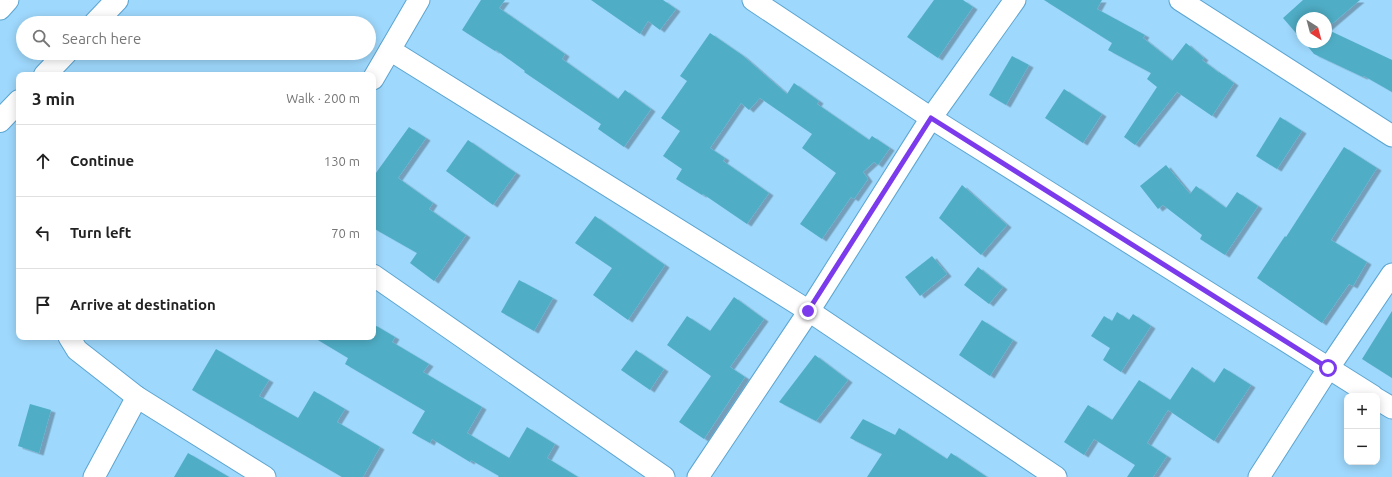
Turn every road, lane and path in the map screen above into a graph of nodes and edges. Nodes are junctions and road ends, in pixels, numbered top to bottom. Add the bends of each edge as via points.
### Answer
1 (8, 0) edge
2 (117, 0) edge
3 (419, 0) edge
4 (753, 0) edge
5 (1015, 0) edge
6 (1180, 0) edge
7 (0, 9) edge
8 (102, 16) edge
9 (390, 50) junction
10 (59, 60) edge
11 (48, 72) edge
12 (376, 74) edge
13 (16, 105) edge
14 (931, 118) junction
15 (0, 121) edge
16 (1392, 136) edge
17 (1392, 274) edge
18 (376, 277) edge
19 (808, 311) junction
20 (71, 340) edge
21 (1328, 368) junction
22 (1368, 393) edge
23 (137, 398) junction
24 (1380, 401) edge
25 (1392, 408) edge
26 (94, 477) edge
27 (265, 477) edge
28 (664, 477) edge
29 (698, 477) edge
30 (1056, 477) edge
31 (1259, 477) edge

1 - 7 street
2 - 8 main road
3 - 9 street
4 - 14 street
5 - 14 street
6 - 16 street
9 - 12 street
9 - 19 street
10 - 11 main road
13 - 15 main road
14 - 19 street
14 - 21 street
17 - 21 street
18 - 28 street
19 - 29 street
19 - 30 street
20 - 23 street via 77,350
21 - 22 street
21 - 31 street
23 - 26 street
23 - 27 street
24 - 25 street

